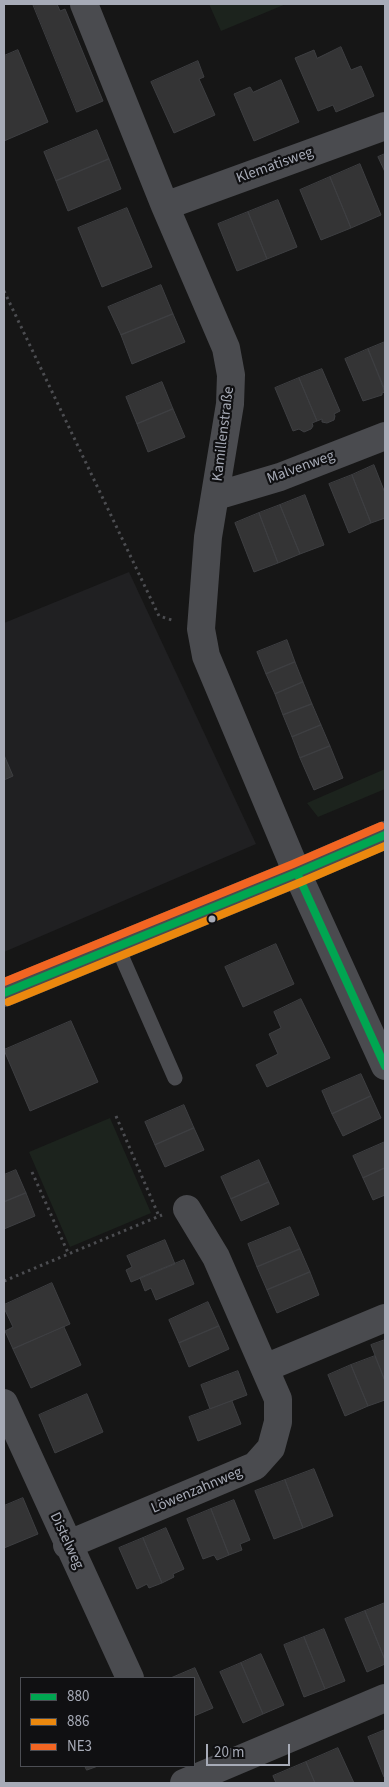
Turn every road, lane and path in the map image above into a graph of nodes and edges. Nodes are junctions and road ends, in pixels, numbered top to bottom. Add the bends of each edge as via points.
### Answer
1 (84, 4) edge
2 (385, 126) edge
3 (165, 206) junction
4 (4, 291) edge
5 (385, 436) edge
6 (216, 496) junction
7 (201, 629) junction
8 (385, 835) edge
9 (297, 873) junction
10 (117, 946) junction
11 (4, 993) edge
12 (385, 1066) edge
13 (175, 1078) dead end
14 (116, 1116) dead end
15 (32, 1172) dead end
16 (187, 1209) joint
17 (159, 1216) junction
18 (69, 1255) junction
19 (4, 1281) edge
20 (385, 1318) edge
21 (265, 1368) junction
22 (4, 1403) edge
23 (67, 1545) junction
24 (130, 1677) edge
25 (385, 1698) edge
26 (170, 1767) edge
27 (178, 1783) edge
28 (184, 1783) edge

1 - 3 street, Kamillenstraße
2 - 3 street, Klematisweg
3 - 6 street, Kamillenstraße via 226,348 230,404
4 - 7 path via 159,616
5 - 6 street, Malvenweg via 280,477
6 - 7 street, Kamillenstraße via 208,537
7 - 9 street, Kamillenstraße via 206,656
8 - 9 street
9 - 10 street
9 - 12 street, Kamillenstraße
10 - 11 street
10 - 13 lane
14 - 17 path
15 - 18 path
16 - 17 path
16 - 21 street, Löwenzahnweg via 216,1257
17 - 18 path
18 - 19 path
20 - 21 street
21 - 23 street, Löwenzahnweg via 278,1399 278,1422 271,1448 255,1466
22 - 23 street, Distelweg
23 - 24 street, Distelweg
25 - 28 street
26 - 27 street

